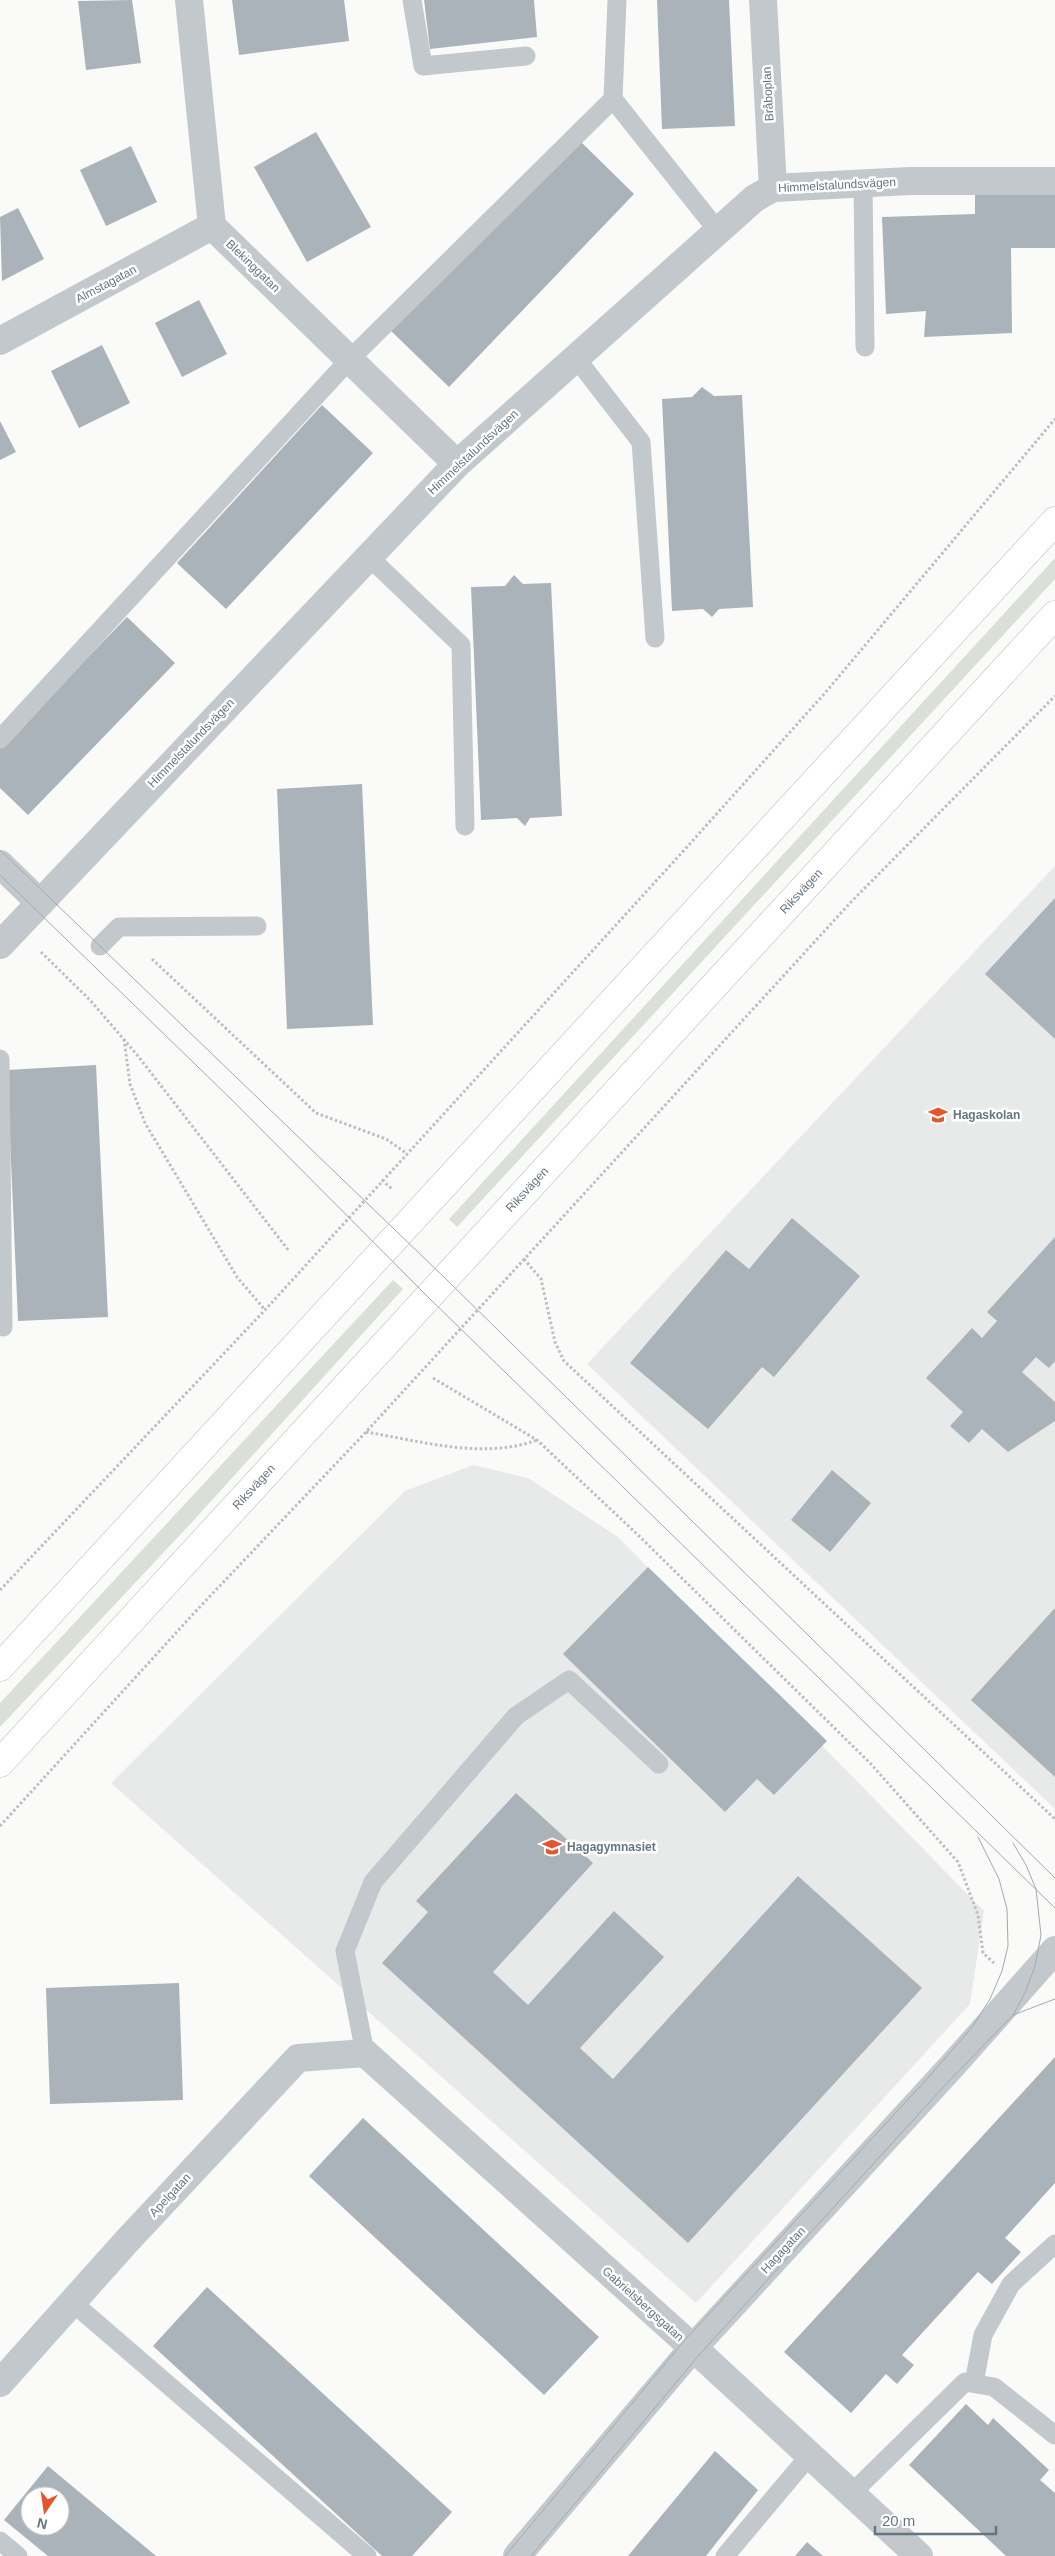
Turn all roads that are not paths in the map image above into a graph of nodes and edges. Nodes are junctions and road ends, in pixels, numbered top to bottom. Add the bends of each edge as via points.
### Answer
1 (189, 0) edge
2 (412, 0) edge
3 (617, 0) edge
4 (763, 0) edge
5 (526, 56) dead end
6 (613, 99) junction
7 (1055, 181) edge
8 (862, 183) junction
9 (773, 188) junction
10 (212, 226) junction
11 (718, 231) junction
12 (0, 341) edge
13 (865, 347) dead end
14 (576, 358) junction
15 (349, 360) junction
16 (457, 464) junction
17 (1055, 521) edge
18 (369, 556) junction
19 (1055, 615) edge
20 (655, 638) dead end
21 (0, 739) edge
22 (465, 826) dead end
23 (0, 864) edge
24 (40, 903) junction
25 (257, 926) dead end
26 (8, 937) edge
27 (100, 946) dead end
28 (0, 1059) edge
29 (2, 1327) dead end
30 (0, 1667) edge
31 (0, 1763) edge
32 (659, 1764) dead end
33 (1055, 1950) edge
34 (365, 2053) junction
35 (1055, 2244) edge
36 (72, 2302) junction
37 (693, 2348) junction
38 (0, 2383) edge
39 (974, 2383) junction
40 (1055, 2435) edge
41 (810, 2455) junction
42 (852, 2493) junction
43 (0, 2541) edge
44 (18, 2556) edge
45 (367, 2556) edge
46 (517, 2556) edge
47 (725, 2556) edge
48 (920, 2556) edge

1 - 10 street
2 - 5 lane via 423,66
3 - 6 lane
4 - 9 street, Bråboplan
6 - 11 lane
6 - 15 lane
7 - 8 street, Himmelstalundsvägen
8 - 9 street, Himmelstalundsvägen
8 - 13 lane
9 - 11 street, Himmelstalundsvägen via 755,198
10 - 12 street, Almstagatan
10 - 15 street, Blekinggatan
11 - 14 street, Himmelstalundsvägen
14 - 16 street, Himmelstalundsvägen
14 - 20 lane via 641,442
15 - 16 street, Blekinggatan
15 - 21 lane
16 - 18 street, Himmelstalundsvägen
17 - 30 highway
18 - 22 lane via 461,645
18 - 24 street, Himmelstalundsvägen
19 - 31 highway, Riksvägen
23 - 24 street
24 - 26 street, Himmelstalundsvägen
25 - 27 lane via 119,927
28 - 29 lane
32 - 34 lane via 568,1680 516,1716 373,1882 346,1951
33 - 37 street, Hagagatan
34 - 36 street, Apelgatan via 298,2058
34 - 37 street, Gabrielsbergsgatan
35 - 39 lane via 1011,2284 983,2335
36 - 38 street, Apelgatan
36 - 45 lane
37 - 41 street, Gabrielsbergsgatan
37 - 46 street, Hagagatan
39 - 40 lane via 994,2387
39 - 42 lane via 965,2382
41 - 42 street, Gabrielsbergsgatan
41 - 47 lane
42 - 48 street, Gabrielsbergsgatan
43 - 44 lane

